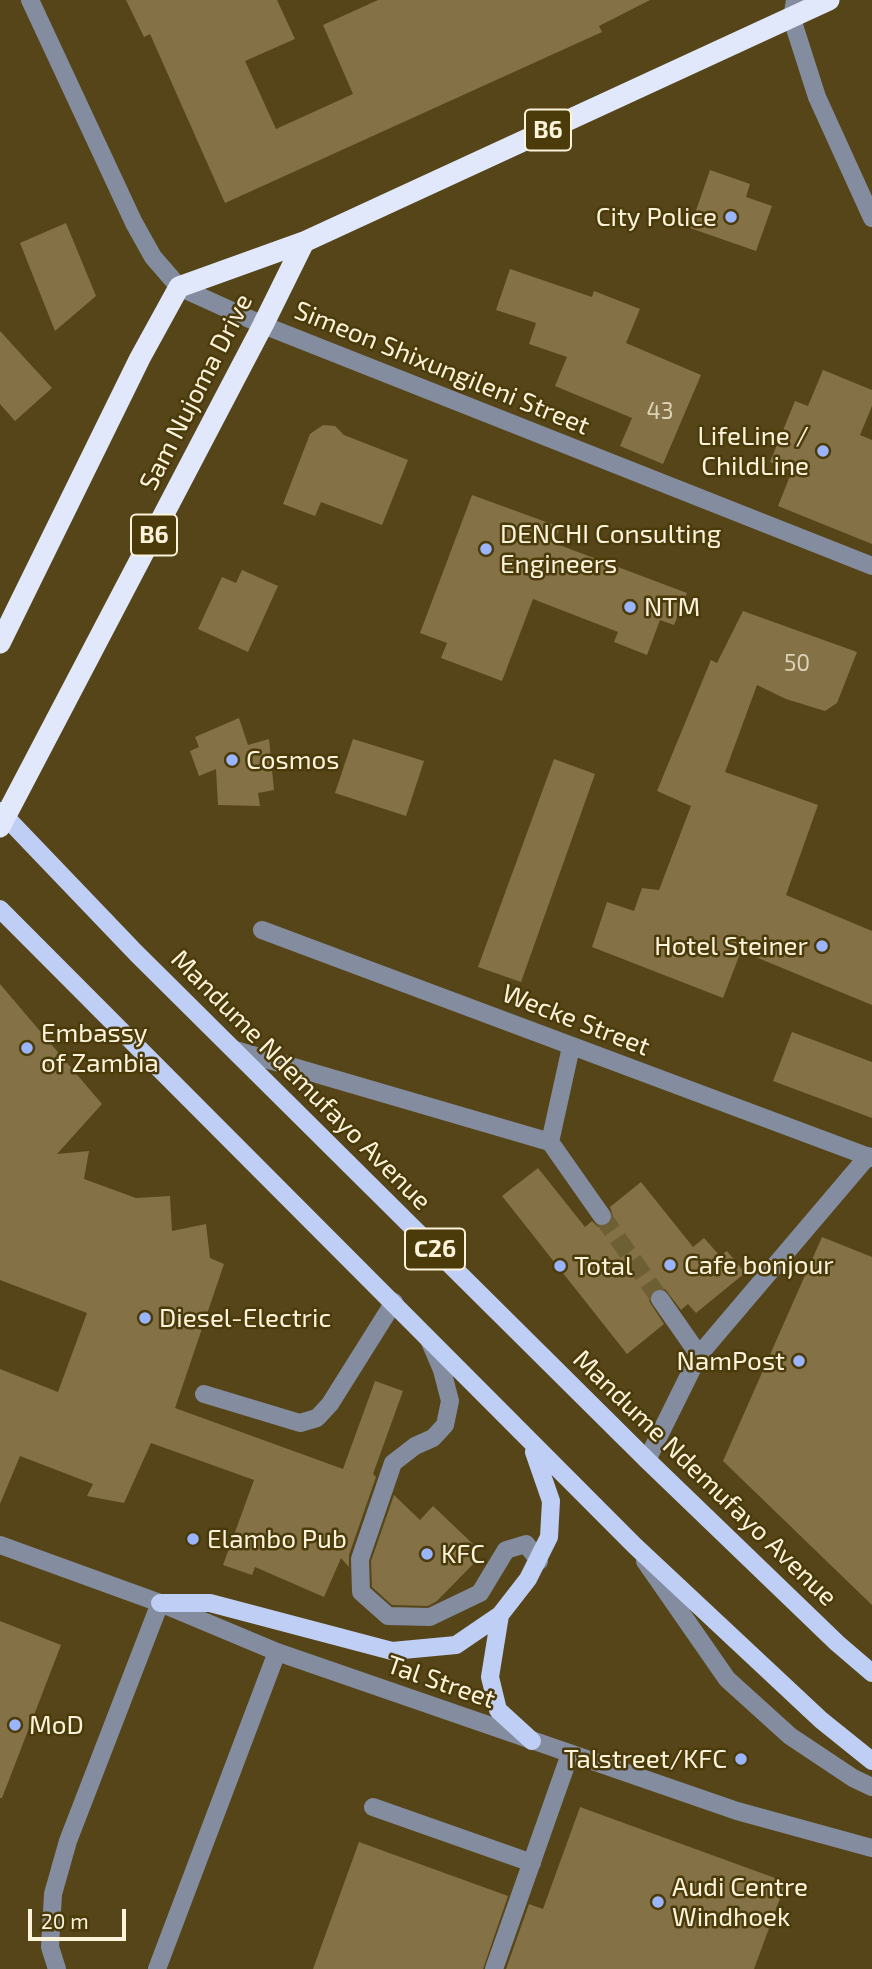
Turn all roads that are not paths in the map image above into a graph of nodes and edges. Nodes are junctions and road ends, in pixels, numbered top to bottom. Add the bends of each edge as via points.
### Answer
1 (30, 0) edge
2 (829, 0) edge
3 (793, 10) edge
4 (872, 218) edge
5 (304, 242) junction
6 (179, 287) junction
7 (264, 325) junction
8 (872, 566) edge
9 (0, 643) edge
10 (2, 818) edge
11 (0, 909) edge
12 (262, 930) dead end
13 (571, 1047) junction
14 (235, 1050) junction
15 (550, 1142) junction
16 (870, 1157) edge
17 (602, 1216) tunnel mouth
18 (660, 1299) tunnel mouth
19 (394, 1303) junction
20 (429, 1342) junction
21 (699, 1356) junction
22 (204, 1394) dead end
23 (532, 1445) junction
24 (648, 1460) junction
25 (0, 1545) edge
26 (635, 1546) junction
27 (539, 1561) junction
28 (160, 1603) junction
29 (500, 1615) junction
30 (277, 1652) junction
31 (872, 1673) edge
32 (532, 1741) junction
33 (570, 1754) junction
34 (872, 1761) edge
35 (872, 1787) edge
36 (373, 1807) dead end
37 (872, 1848) edge
38 (531, 1863) junction
39 (57, 1969) edge
40 (158, 1969) edge
41 (494, 1969) edge

1 - 6 street, Simeon Shixungileni Street via 134,223 153,257
2 - 3 highway, Sam Nujoma Drive / B6
3 - 4 street via 817,97
3 - 5 highway, Sam Nujoma Drive / B6
5 - 6 highway, Sam Nujoma Drive / B6
5 - 7 highway, Sam Nujoma Drive / B6
6 - 7 street, Simeon Shixungileni Street
6 - 9 highway
7 - 8 street, Simeon Shixungileni Street
7 - 10 highway, Sam Nujoma Drive / B6
10 - 14 main road, Mandume Ndemufayo Avenue / C26
11 - 19 main road, C26
12 - 13 street, Wecke Street
13 - 15 street
13 - 16 street, Wecke Street
14 - 15 street
14 - 24 main road, Mandume Ndemufayo Avenue / C26
15 - 17 street
16 - 21 street
18 - 21 street
19 - 20 main road, C26
19 - 22 street via 317,1418 300,1423
20 - 23 main road, C26
20 - 27 street via 443,1370 450,1402 445,1425 393,1463 360,1559 361,1592 388,1616 430,1617 480,1593 506,1550 526,1544
21 - 24 street
23 - 26 main road, C26
23 - 27 main road via 551,1501 549,1537
24 - 31 main road, Mandume Ndemufayo Avenue / C26
25 - 28 street, Tal Street
26 - 34 main road, C26 via 821,1720
26 - 35 street via 727,1679 790,1735
27 - 29 main road
28 - 29 main road via 210,1603 392,1651 456,1645
28 - 30 street, Tal Street
28 - 39 street via 68,1841 53,1894 50,1947
29 - 32 main road via 490,1677 498,1710
30 - 32 street, Tal Street
30 - 40 street
32 - 33 street, Tal Street
33 - 37 street, Tal Street via 737,1811
33 - 38 street
36 - 38 street
38 - 41 street

